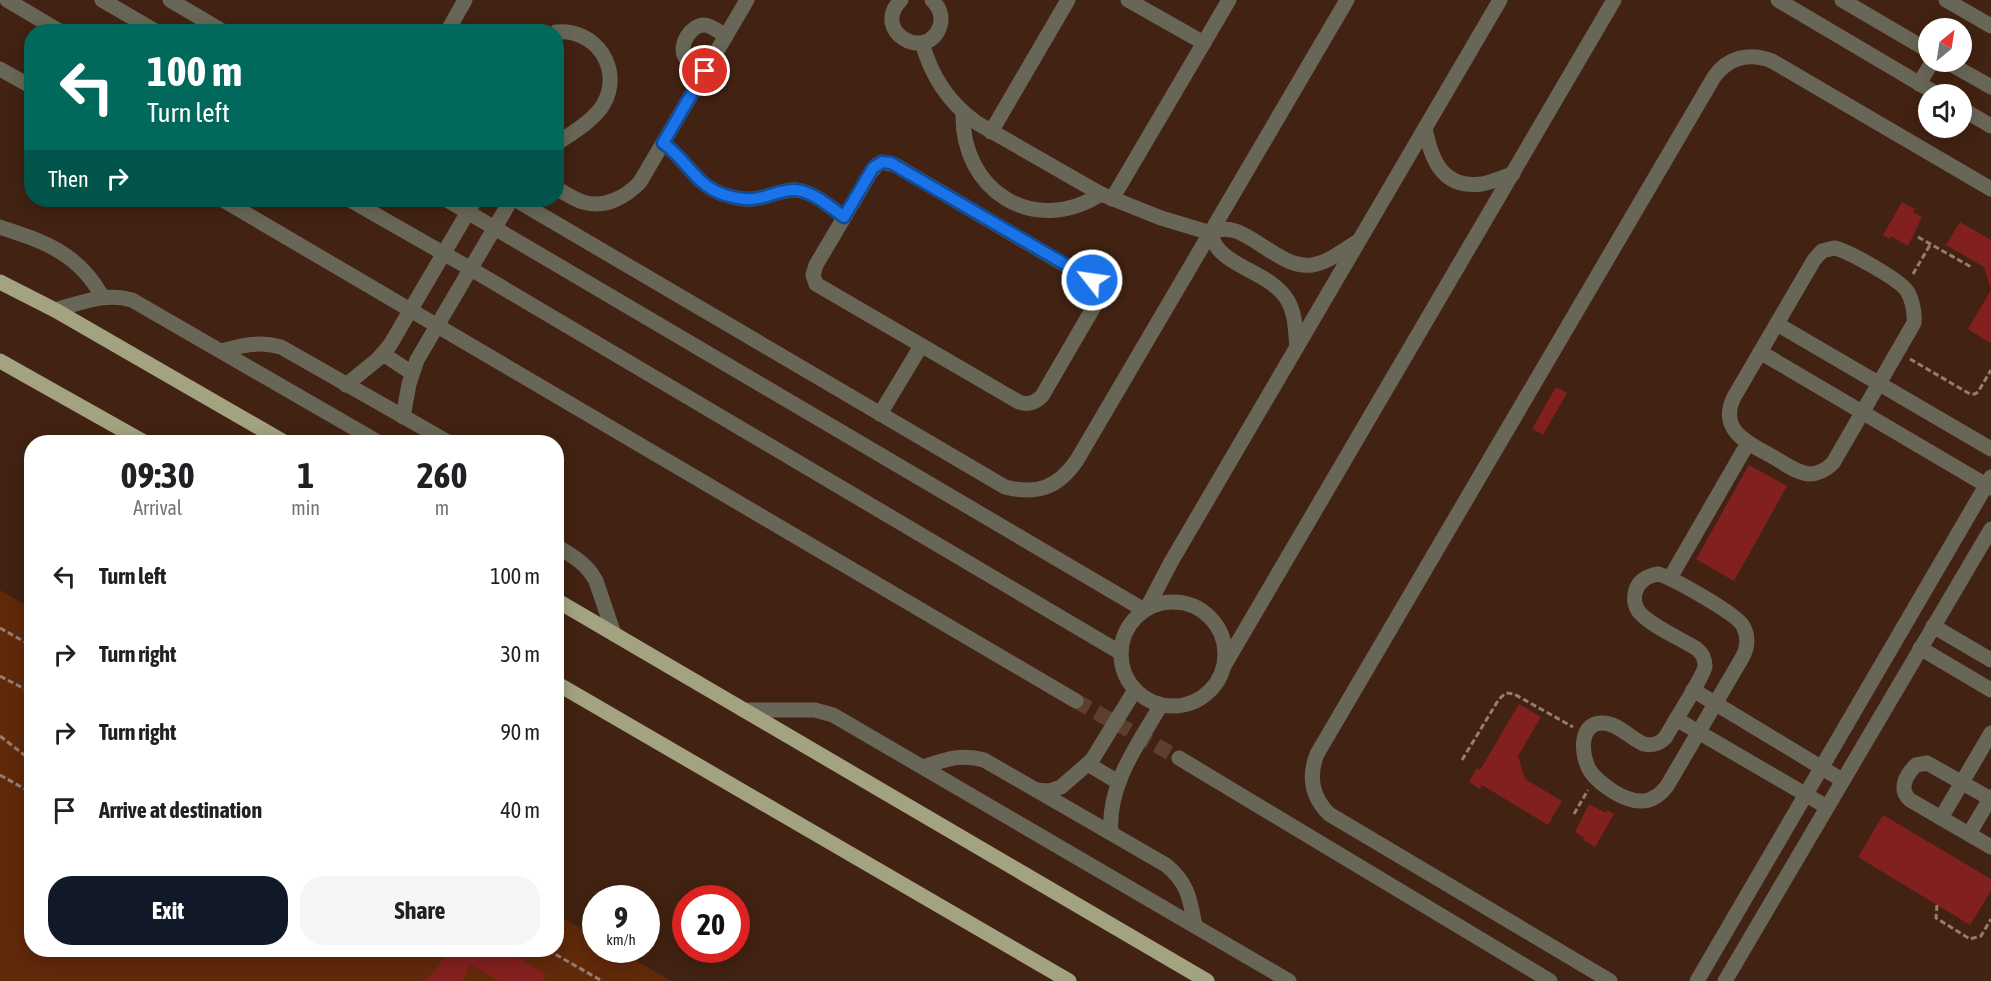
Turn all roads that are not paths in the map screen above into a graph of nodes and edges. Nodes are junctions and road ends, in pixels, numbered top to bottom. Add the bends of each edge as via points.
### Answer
1 (7, 0) edge
2 (102, 0) edge
3 (170, 0) edge
4 (465, 0) edge
5 (747, 0) edge
6 (933, 0) edge
7 (1068, 0) edge
8 (1128, 0) edge
9 (1229, 0) edge
10 (1347, 0) edge
11 (1500, 0) edge
12 (1614, 0) edge
13 (1778, 0) edge
14 (1842, 0) edge
15 (1946, 0) edge
16 (892, 2) edge
17 (48, 24) edge
18 (143, 24) edge
19 (210, 24) edge
20 (452, 24) edge
21 (1991, 26) edge
22 (564, 32) edge
23 (726, 36) junction
24 (922, 43) junction
25 (1204, 43) junction
26 (1918, 45) edge
27 (0, 69) edge
28 (705, 71) junction
29 (1926, 72) edge
30 (1965, 72) edge
31 (24, 82) edge
32 (1919, 84) joint
33 (1991, 87) edge
34 (963, 113) junction
35 (1972, 115) edge
36 (1991, 126) edge
37 (1425, 128) junction
38 (991, 132) junction
39 (564, 138) edge
40 (663, 143) junction
41 (1513, 174) junction
42 (1991, 189) edge
43 (564, 192) edge
44 (1107, 197) junction
45 (1004, 198) junction
46 (235, 207) edge
47 (362, 207) edge
48 (471, 207) edge
49 (473, 207) edge
50 (507, 207) edge
51 (528, 207) edge
52 (844, 217) junction
53 (991, 221) junction
54 (0, 227) edge
55 (495, 227) junction
56 (1211, 233) junction
57 (1359, 240) junction
58 (444, 254) junction
59 (1274, 254) junction
60 (471, 268) junction
61 (1261, 276) junction
62 (0, 282) edge
63 (102, 296) junction
64 (55, 310) junction
65 (411, 310) junction
66 (1777, 324) junction
67 (438, 325) junction
68 (921, 346) junction
69 (1297, 346) junction
70 (222, 351) junction
71 (1760, 352) junction
72 (383, 354) junction
73 (0, 361) edge
74 (412, 373) junction
75 (1880, 384) junction
76 (346, 385) junction
77 (1863, 412) junction
78 (880, 414) junction
79 (403, 417) junction
80 (132, 435) edge
81 (272, 435) edge
82 (366, 435) edge
83 (435, 435) edge
84 (1748, 443) junction
85 (1991, 449) edge
86 (1989, 483) edge
87 (1991, 529) edge
88 (564, 551) edge
89 (1670, 578) junction
90 (564, 605) edge
91 (1146, 609) junction
92 (1933, 626) junction
93 (614, 634) junction
94 (1920, 648) junction
95 (1120, 653) junction
96 (1991, 660) edge
97 (1224, 666) junction
98 (564, 688) edge
99 (1135, 690) junction
100 (1693, 690) junction
101 (1991, 690) edge
102 (1076, 701) tunnel mouth
103 (1715, 703) junction
104 (1161, 705) junction
105 (744, 710) junction
106 (1676, 719) junction
107 (1699, 732) junction
108 (1990, 736) edge
109 (1179, 758) tunnel mouth
110 (1088, 764) junction
111 (923, 767) junction
112 (1821, 767) junction
113 (1842, 780) junction
114 (1118, 782) junction
115 (1962, 782) junction
116 (1036, 790) junction
117 (1805, 794) junction
118 (1991, 798) edge
119 (1827, 807) junction
120 (1941, 818) junction
121 (1112, 833) junction
122 (1969, 834) junction
123 (1991, 847) edge
124 (1772, 853) junction
125 (1792, 866) junction
126 (1195, 926) junction
127 (1069, 981) edge
128 (1207, 981) edge
129 (1289, 981) edge
130 (1550, 981) edge
131 (1610, 981) edge
132 (1697, 981) edge
133 (1725, 981) edge

1 - 17 street
2 - 18 street
3 - 19 street
4 - 20 street
5 - 23 street
6 - 24 street via 941,21 935,35
7 - 38 street
8 - 25 street
9 - 25 street
10 - 56 street
11 - 37 street
12 - 41 street
13 - 32 street
14 - 26 street
15 - 21 street
16 - 24 street via 897,34 908,42
22 - 39 street via 576,33 595,44 607,61 611,79 601,107
23 - 28 street
23 - 28 street via 703,25 690,32 682,50 684,56
24 - 34 street via 941,88
25 - 44 street
27 - 31 street
28 - 40 street
29 - 32 street
30 - 33 street
34 - 38 street
34 - 45 street via 965,141 975,168
35 - 36 street
37 - 41 street via 1433,160 1449,177 1471,184
37 - 57 street
38 - 44 street
40 - 43 street via 640,182 617,200 585,203
40 - 52 street via 676,152 702,184 724,195 758,199 794,190 812,195
41 - 97 street
42 - 131 street via 1772,61 1746,57 1722,67 1317,754 1312,781 1317,799 1329,814
44 - 45 street via 1053,211 1028,208
44 - 56 street
45 - 53 street
46 - 65 street
47 - 58 street
48 - 58 street
49 - 55 street
50 - 55 street
51 - 78 street
52 - 53 street via 873,168 886,162
52 - 68 street via 814,270 816,284
53 - 68 street via 1092,280 1099,288 1099,298 1042,396 1030,403 1017,401
54 - 63 street via 71,258 87,272
55 - 60 street
55 - 91 street
56 - 59 street via 1231,228
56 - 61 street via 1220,252
56 - 78 street via 1077,460 1059,481 1032,491 1005,487
57 - 59 street via 1324,262 1309,266
57 - 69 street
58 - 60 street
58 - 65 street
59 - 61 street via 1262,266
60 - 67 street
60 - 95 street
61 - 69 street via 1288,300
62 - 64 main road
63 - 64 street
63 - 70 street via 132,300
64 - 81 main road
65 - 67 street
65 - 72 street
66 - 71 street
66 - 75 street
66 - 75 street via 1818,255 1828,249 1845,252 1898,282 1910,296 1914,316 1911,329
67 - 74 street
67 - 102 street
68 - 78 street
69 - 91 street
70 - 76 street via 250,343 270,344 290,351
70 - 82 street
71 - 77 street
71 - 84 street via 1734,397 1729,417 1737,435
72 - 74 street
72 - 76 street
73 - 80 main road
74 - 79 street
75 - 77 street
75 - 85 street
76 - 79 street
77 - 84 street via 1833,463 1816,473 1796,470
77 - 86 street
79 - 83 street
84 - 89 street
86 - 112 street
87 - 92 street
88 - 93 street via 592,573
89 - 100 street via 1658,574 1645,578 1636,589 1635,602 1646,618 1701,653 1704,670
89 - 103 street via 1734,617 1745,628 1746,651
90 - 93 main road
91 - 95 street via 1127,629
91 - 97 street via 1176,602 1204,612 1222,636
92 - 94 street
92 - 96 street
93 - 105 main road
94 - 101 street
94 - 113 street
95 - 99 street via 1127,679
97 - 104 street via 1215,684 1201,698 1188,704
98 - 127 main road
99 - 104 street
99 - 110 street
100 - 103 street
100 - 106 street
103 - 107 street
103 - 112 street
104 - 114 street
105 - 111 street via 825,712
105 - 128 main road
106 - 107 street
106 - 107 street via 1661,742 1650,745 1604,723 1591,727 1585,734 1588,767 1595,778 1626,799 1652,799 1667,786
107 - 117 street
108 - 115 street
109 - 130 street
110 - 114 street
110 - 116 street via 1061,787
111 - 116 street via 955,756 975,757
111 - 126 street
112 - 113 street
112 - 117 street
113 - 119 street
114 - 121 street
115 - 118 street
115 - 120 street
115 - 120 street via 1927,763 1916,765 1911,771 1903,785 1906,797
116 - 121 street
117 - 119 street
117 - 124 street
118 - 122 street
119 - 125 street
120 - 122 street
121 - 126 street via 1177,873 1190,898
122 - 123 street
124 - 125 street
124 - 132 street
125 - 133 street
126 - 129 street

